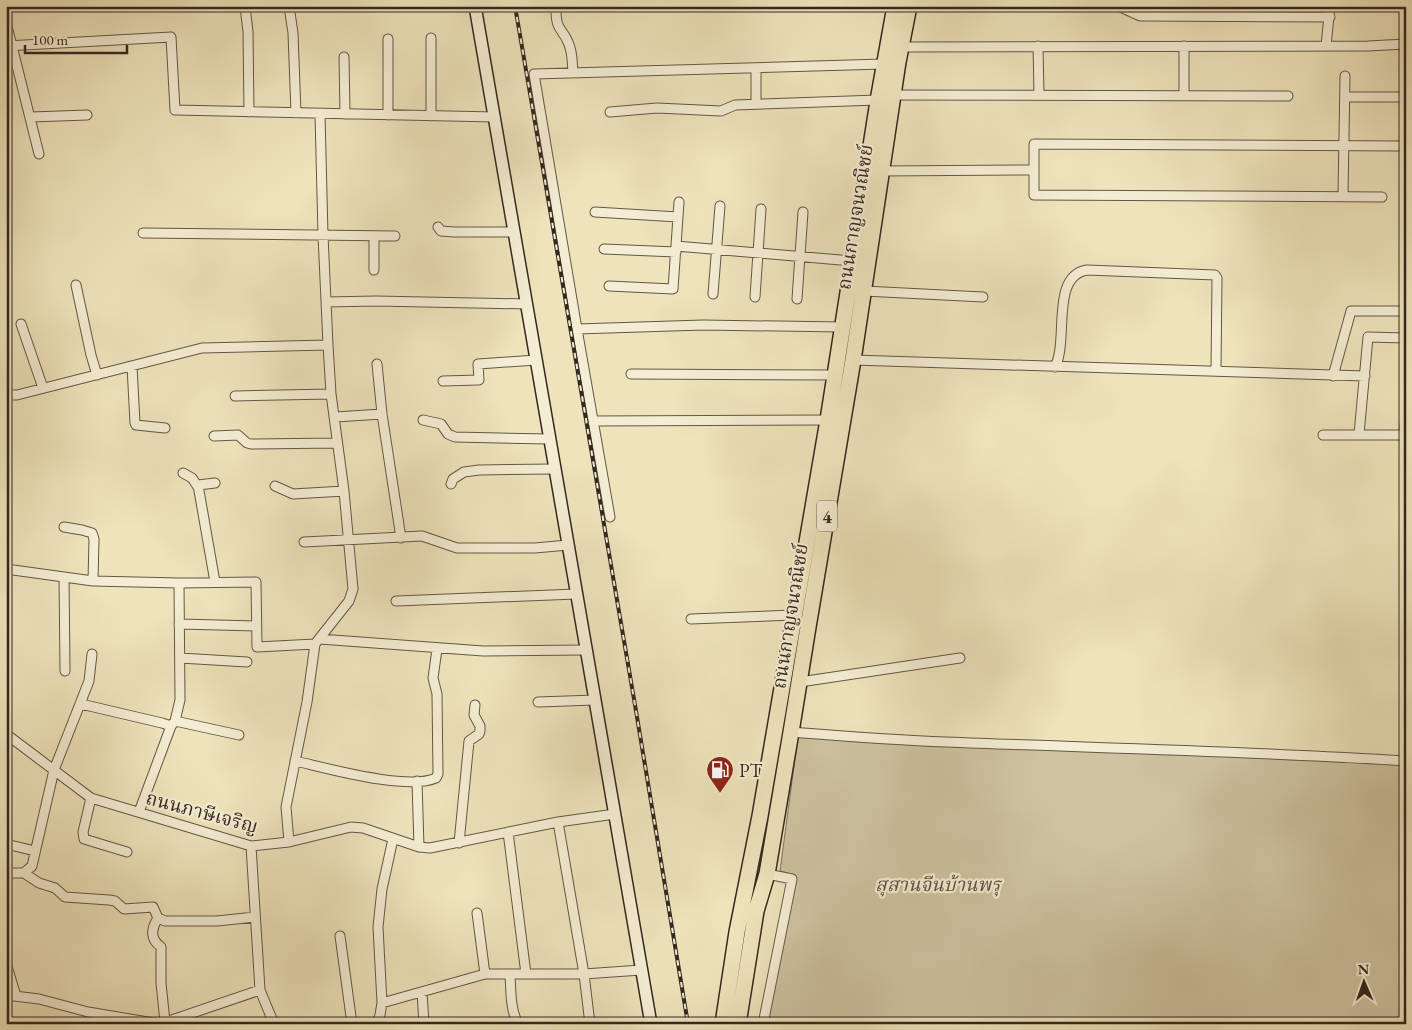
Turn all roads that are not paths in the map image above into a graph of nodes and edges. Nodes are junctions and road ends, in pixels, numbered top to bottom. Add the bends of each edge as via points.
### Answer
1 (245, 6) edge
2 (289, 6) edge
3 (475, 6) edge
4 (895, 6) edge
5 (909, 6) edge
6 (1118, 6) edge
7 (1330, 6) edge
8 (556, 14) dead end
9 (1330, 17) junction
10 (6, 22) edge
11 (431, 38) dead end
12 (388, 39) dead end
13 (1406, 44) edge
14 (9, 46) edge
15 (1038, 46) junction
16 (1184, 46) junction
17 (1326, 46) junction
18 (901, 47) junction
19 (344, 57) dead end
20 (884, 64) junction
21 (756, 68) junction
22 (573, 73) junction
23 (1345, 76) dead end
24 (1039, 95) junction
25 (1184, 95) junction
26 (1288, 96) dead end
27 (883, 97) junction
28 (1345, 97) junction
29 (1406, 97) edge
30 (756, 104) junction
31 (249, 112) junction
32 (610, 112) dead end
33 (296, 113) junction
34 (320, 114) junction
35 (345, 114) junction
36 (87, 115) dead end
37 (388, 115) junction
38 (431, 116) junction
39 (31, 117) junction
40 (495, 117) junction
41 (1344, 146) junction
42 (1403, 146) dead end
43 (40, 154) dead end
44 (1034, 170) junction
45 (882, 171) junction
46 (1343, 196) junction
47 (1382, 197) dead end
48 (679, 202) dead end
49 (720, 206) dead end
50 (761, 209) dead end
51 (595, 212) dead end
52 (803, 212) dead end
53 (678, 217) junction
54 (438, 227) dead end
55 (514, 232) junction
56 (143, 233) dead end
57 (323, 236) junction
58 (374, 236) junction
59 (395, 236) dead end
60 (604, 249) dead end
61 (676, 249) junction
62 (717, 250) junction
63 (758, 253) junction
64 (801, 257) junction
65 (852, 261) junction
66 (374, 270) dead end
67 (76, 285) dead end
68 (609, 286) dead end
69 (864, 291) junction
70 (713, 294) dead end
71 (983, 296) dead end
72 (755, 297) dead end
73 (797, 299) dead end
74 (326, 302) junction
75 (527, 304) junction
76 (1406, 311) edge
77 (21, 324) dead end
78 (842, 327) junction
79 (577, 329) junction
80 (1406, 338) edge
81 (328, 345) junction
82 (536, 360) junction
83 (853, 360) junction
84 (377, 364) dead end
85 (132, 366) junction
86 (1055, 367) junction
87 (1216, 370) junction
88 (631, 374) dead end
89 (835, 374) junction
90 (97, 375) junction
91 (1333, 376) junction
92 (1365, 376) junction
93 (443, 381) dead end
94 (43, 388) junction
95 (331, 394) junction
96 (6, 396) edge
97 (235, 396) dead end
98 (382, 414) junction
99 (1406, 416) edge
100 (334, 417) junction
101 (423, 420) dead end
102 (828, 420) junction
103 (593, 421) junction
104 (166, 428) dead end
105 (1359, 434) junction
106 (1323, 435) dead end
107 (1405, 435) edge
108 (214, 436) dead end
109 (549, 439) junction
110 (338, 443) junction
111 (554, 469) junction
112 (183, 473) dead end
113 (215, 483) dead end
114 (451, 484) dead end
115 (274, 486) dead end
116 (198, 487) junction
117 (344, 491) junction
118 (610, 517) dead end
119 (64, 528) dead end
120 (401, 538) junction
121 (349, 540) junction
122 (304, 542) dead end
123 (568, 545) junction
124 (7, 571) edge
125 (64, 577) junction
126 (93, 581) junction
127 (215, 582) junction
128 (179, 584) junction
129 (576, 594) junction
130 (396, 601) dead end
131 (794, 615) junction
132 (692, 619) dead end
133 (179, 624) junction
134 (256, 626) junction
135 (318, 641) junction
136 (436, 649) junction
137 (586, 650) junction
138 (92, 654) dead end
139 (180, 658) junction
140 (960, 658) dead end
141 (247, 662) dead end
142 (65, 671) dead end
143 (800, 682) junction
144 (595, 700) junction
145 (538, 702) dead end
146 (81, 704) junction
147 (475, 705) dead end
148 (173, 723) junction
149 (792, 732) junction
150 (6, 734) edge
151 (239, 735) dead end
152 (295, 761) junction
153 (1406, 761) edge
154 (54, 770) junction
155 (417, 781) junction
156 (91, 798) junction
157 (139, 812) junction
158 (615, 814) junction
159 (558, 822) junction
160 (508, 832) junction
161 (393, 839) junction
162 (289, 842) junction
163 (459, 843) junction
164 (6, 844) edge
165 (251, 846) junction
166 (418, 847) junction
167 (35, 852) junction
168 (127, 852) dead end
169 (6, 873) edge
170 (24, 873) junction
171 (767, 874) junction
172 (477, 913) dead end
173 (255, 917) junction
174 (158, 918) junction
175 (737, 932) junction
176 (752, 934) junction
177 (340, 936) dead end
178 (6, 963) edge
179 (641, 970) junction
180 (485, 974) junction
181 (510, 974) junction
182 (526, 974) junction
183 (584, 974) junction
184 (260, 990) junction
185 (422, 992) junction
186 (6, 995) edge
187 (16, 996) junction
188 (382, 1003) junction
189 (162, 1023) edge
190 (274, 1024) edge
191 (352, 1024) edge
192 (377, 1024) edge
193 (424, 1024) edge
194 (518, 1024) edge
195 (590, 1024) edge
196 (651, 1024) edge
197 (723, 1024) edge
198 (738, 1024) edge
199 (763, 1024) edge

1 - 31 street
2 - 33 street
3 - 40 street
4 - 20 highway, ถนนกาญจนวณิชย์ / 4
5 - 18 highway, ถนนกาญจนวณิชย์ / 4
6 - 9 street via 1140,16
7 - 9 street
8 - 22 street via 558,28 571,49
9 - 17 street
10 - 14 street
11 - 38 street
12 - 37 street
13 - 17 street
14 - 31 street via 170,37 176,110
14 - 39 street
15 - 16 street
15 - 18 street
15 - 24 street
16 - 17 street
16 - 25 street
18 - 27 highway, ถนนกาญจนวณิชย์ / 4
19 - 35 street
20 - 21 street
20 - 27 highway, ถนนกาญจนวณิชย์ / 4
21 - 22 street
21 - 30 street
22 - 79 street via 534,74
23 - 28 street
24 - 25 street
24 - 27 street
25 - 26 street
27 - 30 street
27 - 45 highway, ถนนกาญจนวณิชย์ / 4
27 - 65 highway, ถนนกาญจนวณิชย์ / 4
28 - 29 street
28 - 41 street
30 - 32 street via 736,104 720,111 657,108
31 - 33 street
33 - 34 street
34 - 35 street
34 - 57 street
35 - 37 street
36 - 39 street
37 - 38 street
38 - 40 street
39 - 43 street
40 - 55 street
41 - 42 street
41 - 44 street via 1034,144
41 - 46 street
44 - 45 street
44 - 46 street via 1034,195
45 - 69 highway, ถนนกาญจนวณิชย์ / 4
46 - 47 street
48 - 53 street
49 - 62 street
50 - 63 street
51 - 53 street
52 - 64 street
53 - 61 street
54 - 55 street via 441,231 454,232
55 - 75 street
56 - 57 street
57 - 58 street
57 - 74 street
58 - 59 street
58 - 66 street
60 - 61 street
61 - 62 street
61 - 68 street via 673,289
62 - 63 street
62 - 70 street
63 - 64 street
63 - 72 street
64 - 65 street
64 - 73 street
65 - 78 highway, ถนนกาญจนวณิชย์ / 4
67 - 90 street
69 - 71 street
69 - 83 highway, ถนนกาญจนวณิชย์ / 4
74 - 75 street
74 - 81 street
75 - 82 street
76 - 91 street via 1351,311
77 - 94 street
78 - 79 street via 703,325
78 - 89 highway, ถนนกาญจนวณิชย์ / 4
79 - 103 street
80 - 92 street via 1368,337
81 - 85 street via 202,348
81 - 95 street
82 - 93 street via 478,364 479,380
82 - 109 street
83 - 86 street
83 - 143 highway, ถนนกาญจนวณิชย์ / 4
84 - 98 street
85 - 90 street
85 - 104 street via 136,426
86 - 87 street
86 - 87 street via 1060,354 1067,284 1078,272 1097,271 1215,275
87 - 91 street
88 - 89 street
89 - 102 highway, ถนนกาญจนวณิชย์ / 4
90 - 94 street
91 - 92 street
92 - 105 street
94 - 96 street
95 - 97 street
95 - 100 street
98 - 100 street
98 - 120 street
99 - 107 street
100 - 110 street
101 - 109 street via 441,424 449,435 455,437
102 - 103 street
102 - 131 highway, ถนนกาญจนวณิชย์ / 4
103 - 118 street
105 - 106 street
105 - 107 street
108 - 110 street via 238,435 251,444
109 - 111 street
110 - 117 street
111 - 114 street via 464,472
111 - 123 street
112 - 116 street
113 - 116 street
115 - 117 street via 293,494
116 - 127 street
117 - 121 street
119 - 126 street via 92,533
120 - 121 street
120 - 123 street via 423,536 457,548
121 - 122 street
121 - 135 street via 352,593
123 - 129 street
124 - 125 street
125 - 126 street
125 - 142 street
126 - 128 street
127 - 128 street
127 - 134 street via 256,582
128 - 133 street
129 - 130 street
129 - 137 street
131 - 132 street
131 - 175 highway, ถนนกาญจนวณิชย์ / 4
133 - 134 street
133 - 139 street
134 - 135 street via 257,647
135 - 136 street
135 - 152 street
136 - 137 street
136 - 155 street via 433,678 437,694 438,775
137 - 144 street
138 - 146 street via 89,681
139 - 141 street
139 - 148 street via 180,700
140 - 143 street
143 - 149 highway, ถนนกาญจนวณิชย์ / 4
144 - 145 street
144 - 158 street
146 - 148 street
146 - 154 street
147 - 163 street via 474,715 480,731 469,741
148 - 151 street
148 - 157 street
149 - 153 street via 945,742 1203,750
149 - 171 highway, ถนนกาญจนวณิชย์ / 4
150 - 154 street, ถนนภาษีเจริญ
152 - 155 street via 380,779
152 - 162 street via 286,806
154 - 156 street, ถนนภาษีเจริญ
154 - 167 street
155 - 166 street
156 - 157 street, ถนนภาษีเจริญ
156 - 168 street via 84,839
157 - 165 street, ถนนภาษีเจริญ
158 - 159 street, ถนนภาษีเจริญ
158 - 179 street
159 - 160 street, ถนนภาษีเจริญ
159 - 183 street
160 - 163 street, ถนนภาษีเจริญ
160 - 182 street
161 - 162 street, ถนนภาษีเจริญ via 351,827
161 - 166 street, ถนนภาษีเจริญ
161 - 188 street via 378,926
162 - 165 street, ถนนภาษีเจริญ
163 - 166 street, ถนนภาษีเจริญ
164 - 167 street
165 - 173 street
167 - 170 street via 32,866
169 - 170 street
170 - 174 street via 55,888 65,897 115,901 124,909 153,907
171 - 176 highway, ถนนกาญจนวณิชย์ / 4
171 - 199 street via 792,879
172 - 180 street
173 - 174 street via 217,921 165,921
173 - 184 street
174 - 189 street via 153,926 153,936 161,947
175 - 176 highway
175 - 197 highway, ถนนกาญจนวณิชย์ / 4
176 - 198 highway, ถนนกาญจนวณิชย์ / 4
177 - 191 street
178 - 187 street
179 - 183 street
179 - 196 street
180 - 181 street
180 - 185 street
181 - 182 street
181 - 194 street via 512,1008
182 - 183 street
183 - 195 street
184 - 189 street
184 - 190 street
185 - 188 street
185 - 193 street
186 - 187 street
187 - 189 street via 88,1012
188 - 192 street

